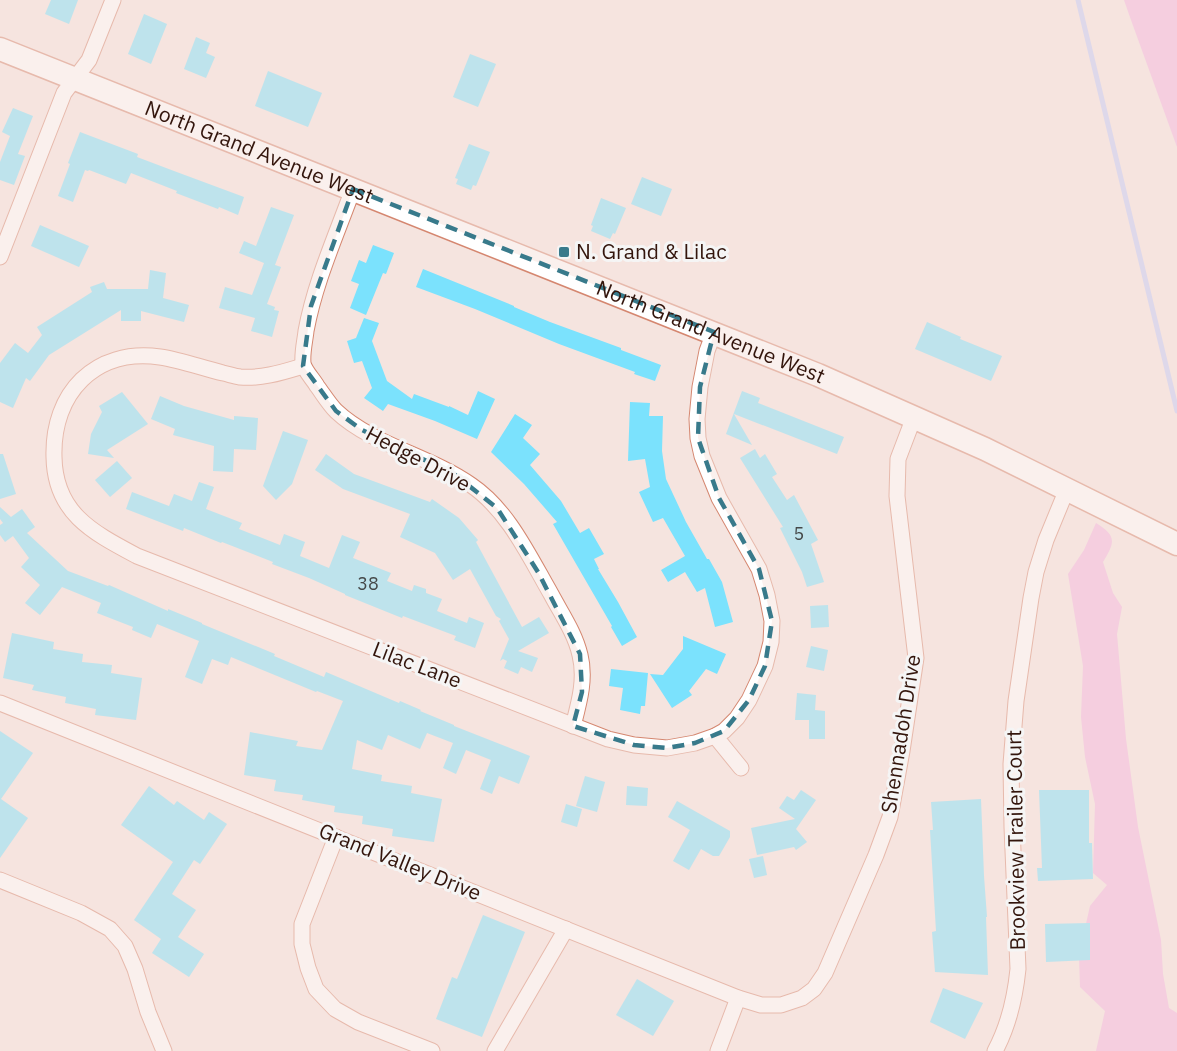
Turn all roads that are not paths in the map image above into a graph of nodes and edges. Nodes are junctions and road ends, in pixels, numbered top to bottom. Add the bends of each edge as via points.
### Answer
1 (113, 0) edge
2 (0, 49) edge
3 (75, 79) junction
4 (353, 189) junction
5 (0, 257) edge
6 (714, 332) junction
7 (303, 366) junction
8 (914, 417) junction
9 (1067, 489) junction
10 (1177, 544) edge
11 (0, 703) edge
12 (573, 726) junction
13 (715, 735) junction
14 (741, 768) dead end
15 (336, 837) junction
16 (0, 880) edge
17 (566, 929) junction
18 (738, 998) junction
19 (802, 998) joint
20 (164, 1051) edge
21 (432, 1051) edge
22 (495, 1051) edge
23 (718, 1051) edge
24 (995, 1051) edge

1 - 3 street via 89,60
2 - 3 main road, North Grand Avenue West
3 - 4 main road, North Grand Avenue West
3 - 5 street via 64,93
4 - 6 main road, North Grand Avenue West
4 - 7 street via 311,306
6 - 8 main road, North Grand Avenue West
6 - 13 street, Lilac Lane via 700,387 698,438 719,498 759,569 772,621 765,666 749,700 737,718
7 - 12 street, Hedge Drive via 336,411 362,430 464,480 502,515 569,626 580,654 582,692
7 - 12 street, Lilac Lane via 261,377 239,377 161,357 138,356 100,365 73,389 59,415 54,467 65,503 87,526 136,556
8 - 9 main road, North Grand Avenue West
8 - 19 street, Shennadoh Drive via 898,459 897,496 916,658 890,817 825,973
9 - 10 main road, North Grand Avenue West
9 - 24 street, Brookview Trailer Court via 1036,572 1016,701 1011,816 1018,969 1012,1008
11 - 15 street, Grand Valley Drive
12 - 13 street, Lilac Lane via 608,739 667,748
13 - 14 street
15 - 17 street, Grand Valley Drive
15 - 21 street via 302,924 302,944 316,989 335,1009 358,1022
16 - 20 street via 110,929 125,946
17 - 18 street, Grand Valley Drive
17 - 22 street
18 - 19 street, Grand Valley Drive via 762,1005 781,1005
18 - 23 street

